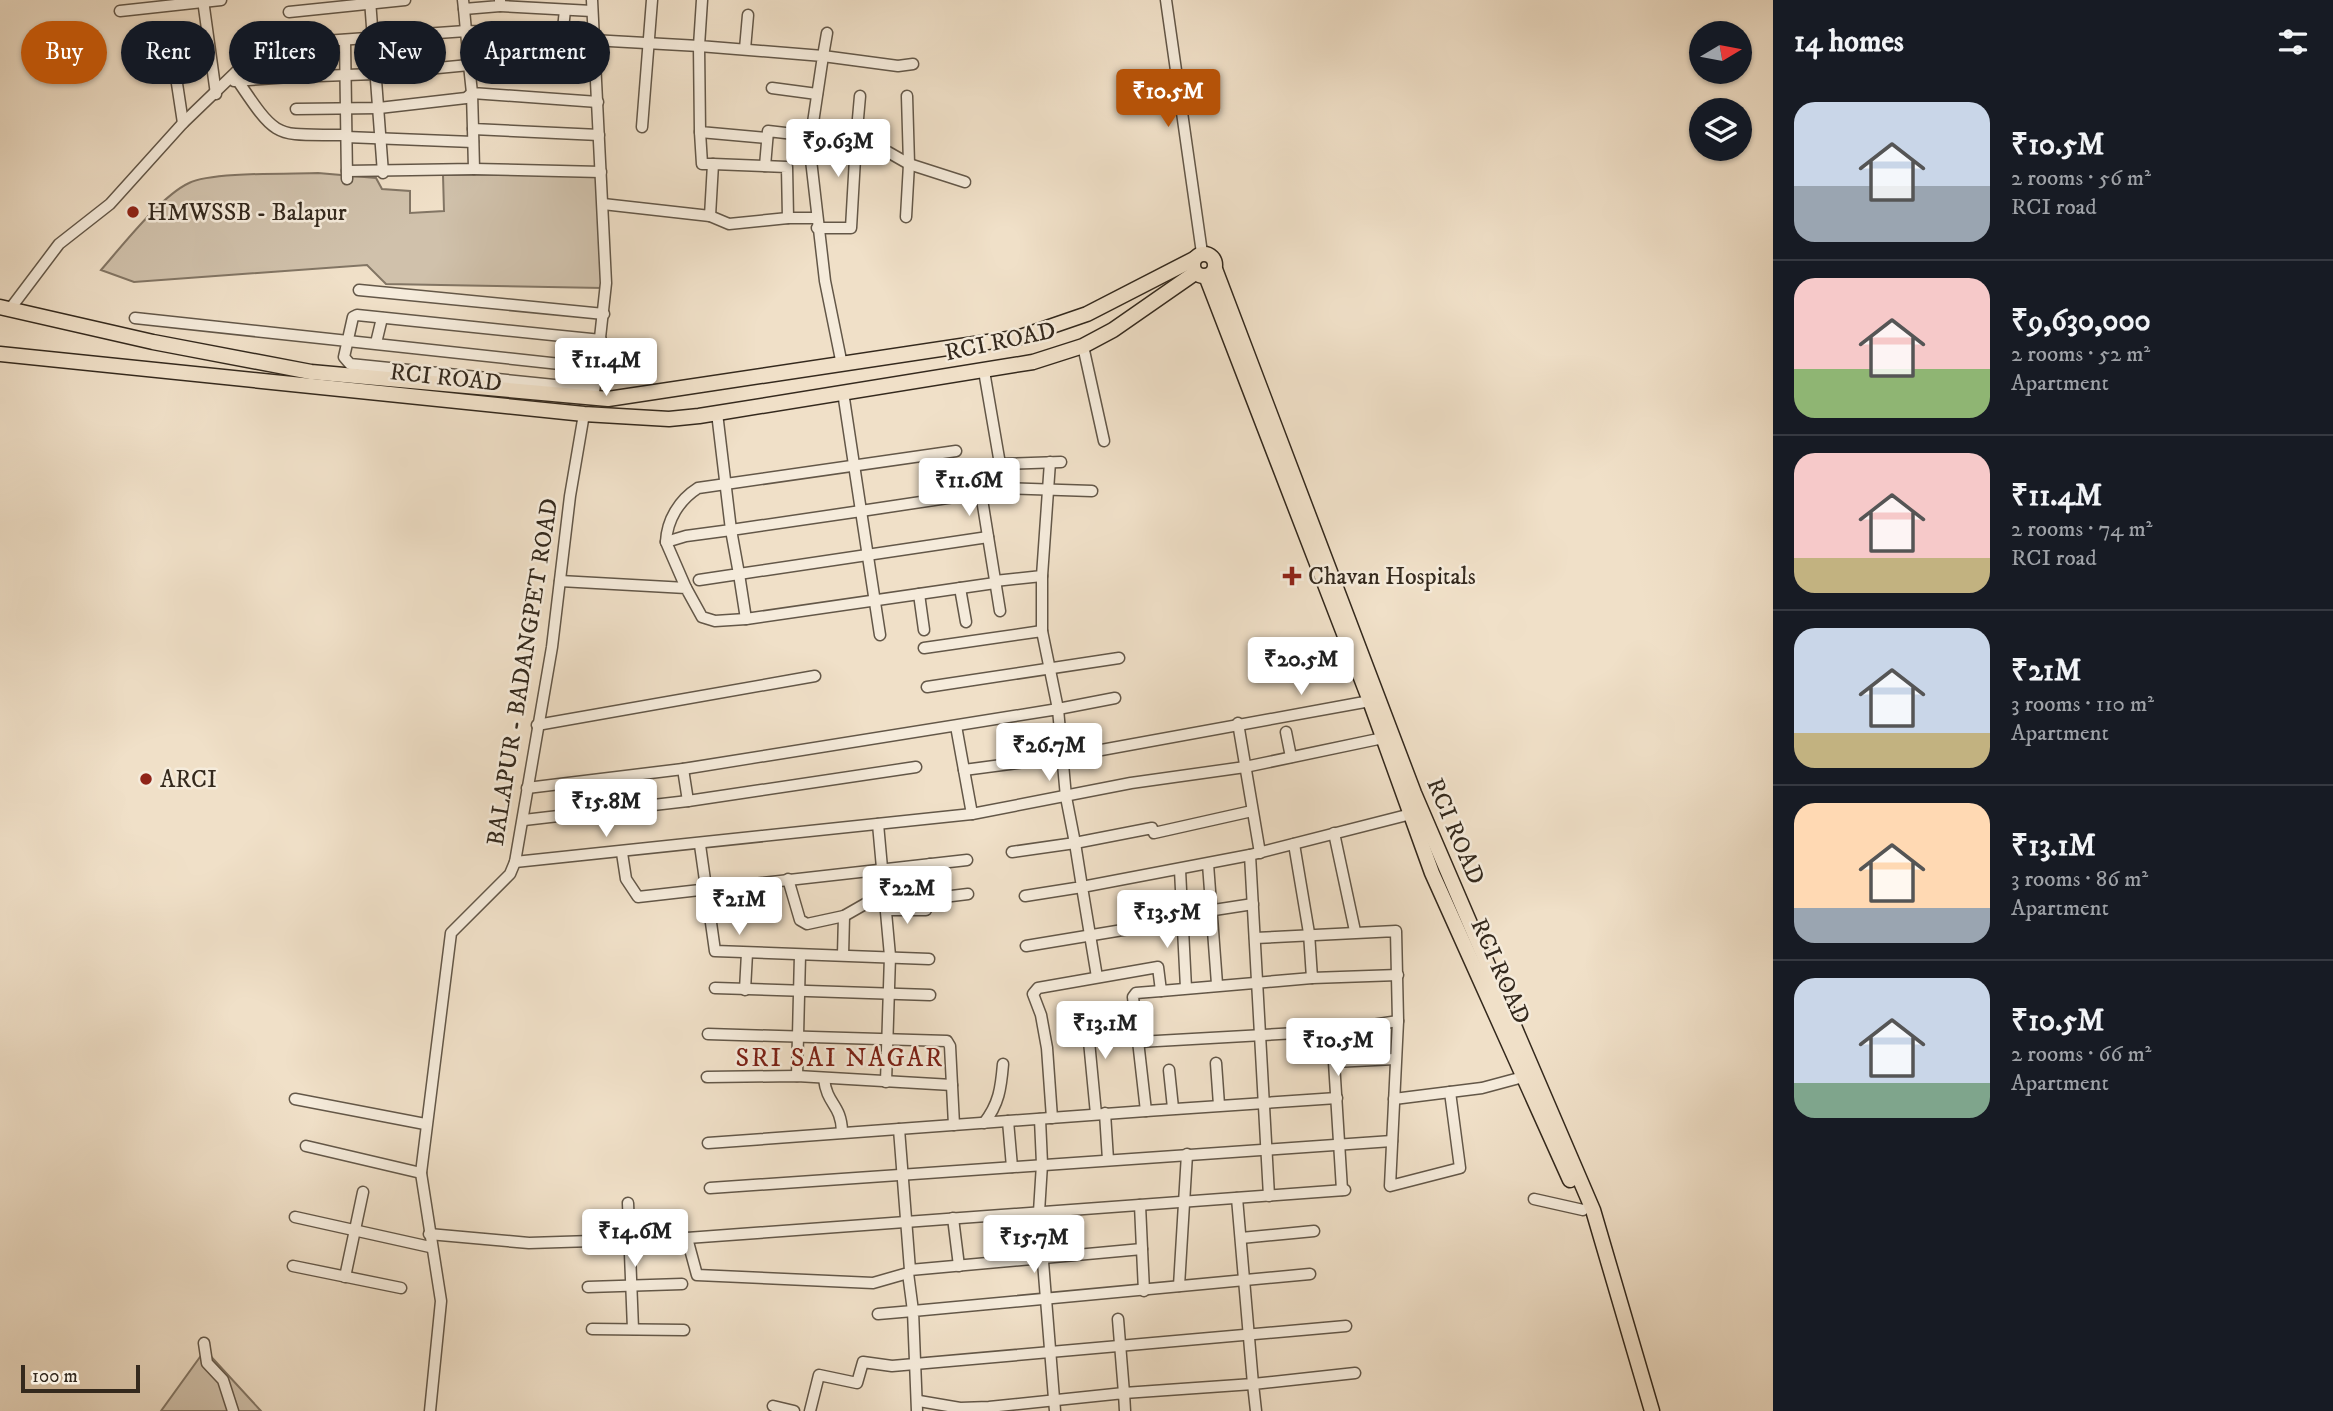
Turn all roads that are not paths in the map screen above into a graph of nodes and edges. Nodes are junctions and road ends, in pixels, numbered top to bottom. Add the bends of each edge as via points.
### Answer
1 (221, 0) edge
2 (405, 0) edge
3 (652, 0) edge
4 (702, 0) edge
5 (1166, 0) edge
6 (370, 1) edge
7 (203, 2) edge
8 (500, 3) edge
9 (464, 4) edge
10 (592, 6) edge
11 (565, 10) junction
12 (120, 11) dead end
13 (289, 12) dead end
14 (748, 15) dead end
15 (371, 21) edge
16 (562, 21) edge
17 (827, 33) dead end
18 (354, 39) edge
19 (340, 40) edge
20 (345, 40) junction
21 (649, 41) junction
22 (610, 44) edge
23 (699, 46) junction
24 (746, 49) junction
25 (822, 56) junction
26 (913, 64) dead end
27 (340, 74) edge
28 (346, 74) junction
29 (354, 74) edge
30 (177, 84) edge
31 (229, 84) edge
32 (235, 84) edge
33 (376, 84) edge
34 (471, 84) edge
35 (596, 84) edge
36 (772, 88) dead end
37 (472, 93) junction
38 (216, 94) junction
39 (817, 94) junction
40 (860, 96) dead end
41 (907, 96) dead end
42 (598, 103) junction
43 (379, 108) junction
44 (296, 109) dead end
45 (346, 109) junction
46 (183, 123) junction
47 (642, 127) dead end
48 (473, 129) junction
49 (700, 132) junction
50 (599, 135) junction
51 (346, 136) junction
52 (811, 136) junction
53 (381, 137) junction
54 (767, 138) junction
55 (856, 141) junction
56 (473, 142) junction
57 (713, 164) junction
58 (909, 164) junction
59 (765, 166) junction
60 (474, 169) junction
61 (601, 172) junction
62 (383, 173) junction
63 (965, 182) dead end
64 (603, 204) junction
65 (710, 216) junction
66 (906, 216) dead end
67 (788, 218) junction
68 (816, 223) junction
69 (1202, 266) junction
70 (359, 290) dead end
71 (5, 308) edge
72 (604, 314) junction
73 (135, 318) dead end
74 (382, 318) junction
75 (348, 340) junction
76 (601, 340) junction
77 (376, 343) junction
78 (171, 345) junction
79 (1083, 346) junction
80 (0, 354) edge
81 (842, 366) junction
82 (597, 368) junction
83 (167, 371) junction
84 (984, 371) junction
85 (752, 379) junction
86 (734, 382) junction
87 (843, 392) junction
88 (594, 394) junction
89 (755, 407) junction
90 (739, 409) junction
91 (717, 413) junction
92 (584, 414) junction
93 (1104, 441) dead end
94 (956, 451) dead end
95 (1000, 464) junction
96 (854, 467) junction
97 (726, 484) junction
98 (999, 488) junction
99 (1046, 489) junction
100 (1092, 491) dead end
101 (981, 493) junction
102 (861, 511) junction
103 (731, 530) junction
104 (988, 537) junction
105 (666, 542) junction
106 (868, 556) junction
107 (738, 574) junction
108 (1042, 576) junction
109 (699, 580) dead end
110 (561, 581) junction
111 (995, 582) junction
112 (686, 588) junction
113 (960, 588) junction
114 (919, 594) junction
115 (876, 600) junction
116 (1000, 611) dead end
117 (746, 618) junction
118 (966, 622) dead end
119 (924, 630) dead end
120 (1042, 631) junction
121 (880, 635) dead end
122 (924, 648) dead end
123 (1119, 658) dead end
124 (1363, 668) junction
125 (1051, 669) junction
126 (815, 676) dead end
127 (927, 687) dead end
128 (1115, 698) dead end
129 (1370, 701) junction
130 (1058, 709) junction
131 (1238, 723) junction
132 (537, 725) junction
133 (956, 726) junction
134 (1286, 732) dead end
135 (1383, 737) junction
136 (1063, 757) junction
137 (1291, 757) junction
138 (916, 767) dead end
139 (1245, 767) junction
140 (684, 769) junction
141 (964, 770) junction
142 (527, 788) junction
143 (1066, 797) junction
144 (688, 801) junction
145 (1252, 811) junction
146 (972, 814) junction
147 (1411, 814) junction
148 (524, 820) junction
149 (878, 824) junction
150 (1334, 833) junction
151 (1075, 843) junction
152 (1294, 844) junction
153 (700, 845) junction
154 (1012, 852) dead end
155 (622, 853) junction
156 (1255, 854) junction
157 (967, 860) dead end
158 (515, 862) junction
159 (930, 864) junction
160 (1208, 864) junction
161 (883, 870) junction
162 (1180, 870) junction
163 (788, 879) junction
164 (1082, 887) junction
165 (706, 888) junction
166 (886, 892) junction
167 (968, 894) dead end
168 (1025, 896) dead end
169 (1253, 904) junction
170 (888, 910) junction
171 (926, 910) dead end
172 (1214, 910) junction
173 (844, 916) junction
174 (1153, 925) dead end
175 (1355, 931) junction
176 (1309, 933) junction
177 (1090, 934) junction
178 (1255, 937) junction
179 (1026, 946) dead end
180 (747, 953) junction
181 (800, 955) junction
182 (842, 955) junction
183 (890, 956) junction
184 (929, 959) dead end
185 (1398, 975) junction
186 (1097, 977) junction
187 (1312, 978) junction
188 (1257, 981) junction
189 (1217, 984) junction
190 (715, 988) dead end
191 (1185, 988) junction
192 (745, 990) junction
193 (1161, 991) junction
194 (800, 993) junction
195 (890, 995) junction
196 (930, 995) dead end
197 (1086, 1010) dead end
198 (1398, 1021) junction
199 (1333, 1031) junction
200 (1260, 1033) junction
201 (708, 1034) dead end
202 (799, 1035) junction
203 (887, 1039) junction
204 (1514, 1040) junction
205 (1139, 1042) junction
206 (1395, 1059) junction
207 (1334, 1062) junction
208 (1216, 1063) dead end
209 (1003, 1064) dead end
210 (1169, 1070) dead end
211 (797, 1076) junction
212 (707, 1077) dead end
213 (1523, 1077) junction
214 (824, 1079) junction
215 (886, 1082) junction
216 (952, 1085) junction
217 (1450, 1092) junction
218 (1337, 1098) junction
219 (295, 1099) dead end
220 (1394, 1099) junction
221 (1262, 1102) junction
222 (1219, 1105) junction
223 (1173, 1108) junction
224 (1146, 1111) junction
225 (1100, 1114) junction
226 (1052, 1118) junction
227 (1040, 1119) junction
228 (1008, 1121) junction
229 (984, 1123) junction
230 (425, 1124) junction
231 (954, 1125) junction
232 (899, 1129) junction
233 (842, 1131) junction
234 (1392, 1141) junction
235 (708, 1143) dead end
236 (1339, 1144) junction
237 (306, 1146) dead end
238 (1265, 1148) junction
239 (1187, 1154) junction
240 (1108, 1160) junction
241 (1042, 1164) junction
242 (1012, 1167) junction
243 (421, 1172) junction
244 (903, 1175) junction
245 (710, 1188) dead end
246 (363, 1192) dead end
247 (1269, 1195) junction
248 (1237, 1198) junction
249 (1534, 1199) dead end
250 (628, 1203) dead end
251 (1185, 1203) junction
252 (1140, 1205) junction
253 (1583, 1210) junction
254 (1039, 1212) junction
255 (295, 1217) dead end
256 (953, 1218) junction
257 (906, 1221) junction
258 (354, 1229) junction
259 (1314, 1231) dead end
260 (429, 1234) junction
261 (687, 1238) junction
262 (1241, 1238) junction
263 (627, 1240) junction
264 (430, 1247) junction
265 (1142, 1249) junction
266 (1042, 1258) junction
267 (293, 1266) dead end
268 (959, 1266) junction
269 (909, 1272) junction
270 (1310, 1274) dead end
271 (345, 1277) junction
272 (1246, 1282) junction
273 (682, 1284) dead end
274 (629, 1285) junction
275 (1179, 1286) junction
276 (588, 1287) dead end
277 (401, 1288) dead end
278 (1144, 1291) junction
279 (1045, 1300) junction
280 (913, 1311) junction
281 (878, 1314) dead end
282 (1118, 1319) dead end
283 (1622, 1322) junction
284 (1346, 1326) dead end
285 (592, 1329) dead end
286 (633, 1329) junction
287 (684, 1330) dead end
288 (1250, 1335) junction
289 (204, 1343) dead end
290 (1120, 1346) junction
291 (1050, 1352) junction
292 (917, 1363) junction
293 (1355, 1373) dead end
294 (1254, 1384) junction
295 (1124, 1393) junction
296 (1054, 1405) edge
297 (773, 1406) dead end
298 (918, 1406) edge
299 (233, 1411) edge
300 (430, 1411) edge
301 (794, 1411) edge
302 (810, 1411) edge
303 (1125, 1411) edge
304 (1256, 1411) edge
305 (1642, 1411) edge
306 (1652, 1411) edge

1 - 7 street
2 - 6 street
3 - 21 street
4 - 23 street
5 - 69 street, RCI ROAD
6 - 13 street
6 - 15 street
7 - 12 street
7 - 38 street
8 - 9 street
8 - 11 street
10 - 11 street
11 - 16 street
14 - 24 street
17 - 25 street
18 - 20 street
19 - 20 street
20 - 28 street
21 - 22 street
21 - 23 street
21 - 47 street
23 - 24 street
23 - 49 street
24 - 25 street
25 - 26 street
25 - 39 street
27 - 28 street
28 - 29 street
28 - 45 street
30 - 46 street
31 - 38 street
32 - 51 street via 274,129 286,134
33 - 43 street
34 - 37 street
35 - 42 street
36 - 39 street
37 - 42 street
37 - 43 street via 466,98
37 - 48 street
38 - 46 street
39 - 52 street
40 - 55 street
41 - 58 street
42 - 50 street
43 - 45 street
43 - 53 street
44 - 45 street
45 - 51 street
46 - 71 street via 110,204 59,244
48 - 50 street
48 - 56 street
49 - 54 street
49 - 57 street via 702,164
50 - 61 street
51 - 53 street
51 - 62 street via 347,175
52 - 54 street via 768,131
52 - 55 street
52 - 68 street
53 - 56 street
53 - 62 street
54 - 59 street
55 - 58 street
55 - 68 street via 851,228
56 - 60 street
57 - 59 street
57 - 65 street
58 - 63 street
58 - 66 street
59 - 67 street via 787,167
60 - 61 street
60 - 62 street
61 - 64 street
64 - 65 street
64 - 72 street
65 - 67 street via 729,224
67 - 68 street
68 - 81 street
69 - 79 main road, RCI ROAD via 1143,311
69 - 81 main road via 1145,282 1122,298 1055,327
69 - 124 main road, RCI ROAD
70 - 72 street
71 - 78 main road
72 - 76 street
73 - 75 street
74 - 75 street via 354,317
74 - 76 street
74 - 77 street
75 - 77 street
75 - 88 street via 344,356 350,364
76 - 82 street
77 - 82 street
78 - 83 main road
78 - 88 main road via 312,372
79 - 84 main road, RCI ROAD
79 - 93 street
80 - 83 main road, RCI ROAD
81 - 85 main road
82 - 88 street
83 - 92 main road, RCI ROAD
84 - 87 main road, RCI ROAD
84 - 95 street
85 - 86 main road
85 - 89 main road via 746,390
86 - 88 main road
86 - 90 main road via 743,393
87 - 89 main road, RCI ROAD
87 - 96 street
89 - 90 main road, RCI ROAD
90 - 91 main road, RCI ROAD
91 - 92 main road, RCI ROAD via 669,419
91 - 97 street
92 - 110 street, BALAPUR - BADANGPET ROAD
94 - 96 street
95 - 98 street
95 - 99 street via 1056,462
96 - 97 street
96 - 102 street
97 - 103 street
97 - 105 street via 698,488 688,495 670,519
98 - 99 street
98 - 101 street
99 - 100 street
99 - 108 street
101 - 102 street
101 - 104 street
102 - 103 street
102 - 106 street
103 - 105 street
103 - 107 street
104 - 106 street
104 - 111 street
105 - 112 street
106 - 107 street
106 - 115 street
107 - 109 street
107 - 117 street
108 - 111 street
108 - 120 street
110 - 112 street
110 - 132 street, BALAPUR - BADANGPET ROAD
111 - 113 street
111 - 116 street
112 - 117 street via 702,617 715,621
113 - 114 street
113 - 118 street
114 - 115 street
114 - 119 street
115 - 117 street
115 - 121 street
120 - 122 street
120 - 125 street
123 - 125 street
124 - 129 main road, RCI ROAD
124 - 204 main road, RCI ROAD
125 - 127 street
125 - 130 street
126 - 132 street
128 - 130 street
129 - 131 street
129 - 135 main road, RCI ROAD
130 - 133 street
130 - 136 street
131 - 136 street
131 - 139 street
132 - 142 street, BALAPUR - BADANGPET ROAD
133 - 140 street
133 - 141 street
134 - 137 street
135 - 137 street
135 - 147 main road, RCI ROAD
136 - 141 street
136 - 143 street
137 - 139 street
138 - 144 street
139 - 143 street
139 - 145 street
140 - 142 street
140 - 144 street
141 - 146 street
142 - 148 street, BALAPUR - BADANGPET ROAD
143 - 146 street
143 - 151 street
144 - 148 street
145 - 151 street via 1154,833 1152,828
145 - 156 street
146 - 149 street
147 - 150 street
147 - 204 main road, RCI ROAD via 1432,873
148 - 158 street, BALAPUR - BADANGPET ROAD
149 - 153 street
149 - 161 street
150 - 152 street
150 - 175 street
151 - 154 street
151 - 164 street
152 - 156 street
152 - 176 street
153 - 155 street
153 - 165 street
155 - 158 street
155 - 165 street via 626,879 638,897
156 - 160 street
156 - 169 street
157 - 159 street
158 - 230 street, BALAPUR - BADANGPET ROAD via 510,874 451,933
159 - 161 street
159 - 167 street via 935,898
160 - 162 street
160 - 172 street
161 - 163 street
161 - 166 street
162 - 164 street
162 - 191 street
163 - 165 street
163 - 173 street via 800,920 807,924
164 - 168 street
164 - 177 street
165 - 180 street via 715,951
166 - 170 street
166 - 173 street
169 - 172 street
169 - 178 street
170 - 171 street
170 - 183 street
172 - 189 street
173 - 182 street
174 - 177 street
175 - 176 street
175 - 185 street via 1396,931
176 - 178 street
176 - 187 street
177 - 179 street
177 - 186 street
178 - 188 street
180 - 181 street
180 - 192 street
181 - 182 street
181 - 194 street
182 - 183 street
183 - 184 street
183 - 195 street
185 - 187 street
185 - 198 street
186 - 193 street via 1158,967
186 - 226 street via 1038,988 1033,994 1047,1048
187 - 188 street
188 - 189 street
188 - 200 street
189 - 191 street
190 - 192 street
191 - 193 street
192 - 194 street
193 - 205 street via 1133,995
194 - 195 street
194 - 202 street
195 - 196 street
195 - 203 street
197 - 225 street
198 - 199 street
198 - 206 street
199 - 200 street
199 - 207 street
200 - 205 street
200 - 221 street
201 - 202 street
202 - 203 street
202 - 211 street
203 - 215 street
203 - 216 street via 947,1041
204 - 213 main road, RCI ROAD
204 - 283 main road, RCI ROAD via 1593,1210
205 - 224 street
206 - 207 street
206 - 220 street
207 - 218 street
208 - 222 street
209 - 229 street via 1001,1091
210 - 223 street
211 - 212 street
211 - 214 street
213 - 217 street
213 - 253 main road, RCI ROAD
214 - 215 street
214 - 233 street via 826,1096 841,1114
215 - 216 street
216 - 231 street
217 - 220 street
217 - 234 street via 1460,1168 1390,1186
218 - 221 street
218 - 236 street
219 - 230 street
220 - 234 street
221 - 222 street
221 - 238 street
222 - 223 street
223 - 224 street
224 - 225 street
225 - 226 street
225 - 240 street
226 - 227 street
227 - 228 street
227 - 241 street
228 - 229 street
228 - 242 street
229 - 231 street
230 - 243 street, BALAPUR - BADANGPET ROAD
231 - 232 street
232 - 233 street
232 - 244 street
233 - 235 street
234 - 236 street
236 - 238 street
236 - 247 street via 1343,1190
237 - 243 street
238 - 239 street
238 - 247 street
239 - 240 street
239 - 251 street
240 - 241 street
241 - 242 street
241 - 254 street
242 - 244 street
243 - 260 street, BALAPUR - BADANGPET ROAD
244 - 245 street
244 - 257 street
246 - 258 street
247 - 248 street
248 - 251 street
248 - 262 street
249 - 253 street
250 - 263 street
251 - 252 street
251 - 275 street
252 - 254 street
252 - 265 street
253 - 283 main road, RCI ROAD
254 - 256 street
254 - 266 street
255 - 258 street
256 - 257 street
256 - 268 street
257 - 261 street
257 - 269 street
258 - 264 street
258 - 271 street
259 - 262 street
260 - 263 street via 529,1242
260 - 264 street, BALAPUR - BADANGPET ROAD
261 - 263 street
261 - 269 street via 697,1275 873,1283
262 - 272 street
263 - 274 street
264 - 300 street, BALAPUR - BADANGPET ROAD via 441,1301
265 - 266 street
265 - 278 street
266 - 268 street
266 - 279 street
267 - 271 street
268 - 269 street
269 - 280 street
270 - 272 street
271 - 277 street
272 - 275 street
272 - 288 street
273 - 274 street
274 - 276 street
274 - 286 street
275 - 278 street
278 - 279 street
279 - 280 street
279 - 291 street
280 - 281 street
280 - 292 street
282 - 290 street
283 - 305 main road, RCI ROAD
283 - 306 main road, RCI ROAD
284 - 288 street
285 - 286 street
286 - 287 street
288 - 290 street
288 - 294 street
289 - 299 street via 207,1363 223,1380
290 - 291 street
290 - 295 street
291 - 292 street
291 - 296 street
292 - 298 street
292 - 302 street via 863,1362 857,1383 820,1376
293 - 294 street
294 - 295 street
294 - 304 street
295 - 296 street
295 - 303 street
296 - 298 street
297 - 301 street

